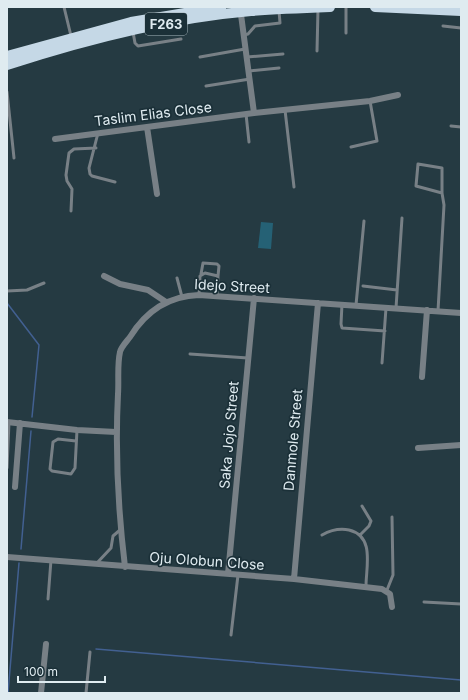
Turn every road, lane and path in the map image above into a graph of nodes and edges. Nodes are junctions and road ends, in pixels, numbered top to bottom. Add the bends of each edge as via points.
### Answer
1 (64, 7) edge
2 (221, 7) edge
3 (330, 7) edge
4 (346, 7) edge
5 (374, 7) edge
6 (312, 8) edge
7 (188, 10) edge
8 (240, 10) edge
9 (279, 10) junction
10 (176, 11) edge
11 (461, 11) edge
12 (443, 26) dead end
13 (461, 28) edge
14 (132, 30) junction
15 (346, 33) dead end
16 (244, 35) junction
17 (72, 38) junction
18 (181, 39) dead end
19 (55, 46) junction
20 (245, 49) junction
21 (317, 51) dead end
22 (284, 54) dead end
23 (7, 56) edge
24 (200, 57) dead end
25 (247, 57) junction
26 (7, 65) edge
27 (280, 68) dead end
28 (249, 71) junction
29 (250, 79) junction
30 (206, 86) dead end
31 (7, 92) edge
32 (398, 95) dead end
33 (370, 101) junction
34 (285, 110) junction
35 (254, 113) junction
36 (246, 114) junction
37 (451, 126) dead end
38 (147, 127) junction
39 (461, 127) edge
40 (98, 133) junction
41 (55, 139) dead end
42 (249, 142) dead end
43 (350, 147) dead end
44 (96, 148) junction
45 (14, 158) dead end
46 (115, 182) dead end
47 (294, 187) dead end
48 (442, 193) junction
49 (157, 194) dead end
50 (71, 211) dead end
51 (402, 218) dead end
52 (364, 222) dead end
53 (201, 274) junction
54 (104, 276) dead end
55 (218, 276) junction
56 (177, 278) dead end
57 (44, 283) dead end
58 (364, 286) dead end
59 (397, 290) junction
60 (7, 291) edge
61 (199, 294) junction
62 (182, 296) junction
63 (217, 296) junction
64 (254, 298) junction
65 (166, 302) junction
66 (318, 303) junction
67 (342, 304) junction
68 (356, 305) junction
69 (386, 308) junction
70 (396, 308) junction
71 (427, 310) junction
72 (438, 311) junction
73 (461, 313) edge
74 (384, 331) junction
75 (190, 354) dead end
76 (248, 358) junction
77 (382, 363) dead end
78 (422, 377) dead end
79 (8, 422) edge
80 (20, 423) junction
81 (77, 430) junction
82 (116, 432) junction
83 (76, 441) junction
84 (461, 445) edge
85 (418, 448) dead end
86 (7, 468) edge
87 (14, 487) dead end
88 (362, 506) dead end
89 (392, 517) dead end
90 (120, 530) junction
91 (322, 535) dead end
92 (360, 535) junction
93 (7, 557) edge
94 (51, 560) junction
95 (96, 564) junction
96 (125, 566) junction
97 (228, 574) junction
98 (238, 575) junction
99 (294, 579) junction
100 (366, 587) junction
101 (387, 590) junction
102 (48, 599) dead end
103 (424, 602) dead end
104 (461, 604) edge
105 (392, 607) dead end
106 (231, 635) dead end
107 (46, 644) dead end
108 (90, 652) dead end
109 (40, 693) edge
110 (86, 693) edge

1 - 17 lane
2 - 7 highway, F263
3 - 6 highway, F263
4 - 15 lane
5 - 11 highway
6 - 9 highway, F263
6 - 21 lane
7 - 10 highway, F263
8 - 9 highway, F263
8 - 14 highway, F263
8 - 16 street
9 - 16 lane via 280,23 255,26
10 - 17 highway, F263
12 - 13 lane
14 - 18 lane via 138,46
14 - 19 highway, F263
16 - 20 street
17 - 19 highway, F263
19 - 23 highway, F263
19 - 26 highway, F263
20 - 24 lane
20 - 25 street
22 - 25 lane
25 - 28 street
27 - 28 lane
28 - 29 street
29 - 30 lane
29 - 35 street
31 - 45 lane
32 - 33 street, Taslim Elias Close
33 - 34 street, Taslim Elias Close
33 - 43 lane via 377,141
34 - 35 street, Taslim Elias Close
34 - 47 lane
35 - 36 street, Taslim Elias Close
36 - 38 street, Taslim Elias Close
36 - 42 lane
37 - 39 lane
38 - 40 street, Taslim Elias Close
38 - 49 street
40 - 41 street, Taslim Elias Close
40 - 44 lane
44 - 46 lane via 89,168 90,174
44 - 50 lane via 74,149 69,153 66,175 72,189
48 - 48 lane via 442,168 418,164 416,186
48 - 72 lane via 444,205
51 - 59 lane
52 - 68 lane
53 - 55 lane
53 - 55 lane via 203,263 216,264 219,266
53 - 61 lane
54 - 65 street via 120,284 148,290
55 - 63 lane
56 - 62 lane
57 - 60 lane via 26,290
58 - 59 lane
59 - 70 lane
61 - 62 street, Idejo Street
61 - 63 street, Idejo Street
62 - 65 street, Idejo Street
63 - 64 street, Idejo Street
64 - 66 street, Idejo Street
64 - 76 street, Saka Jojo Street
65 - 82 street, Idejo Street via 139,322 120,351
66 - 67 street, Idejo Street
66 - 99 street, Danmole Street
67 - 68 street, Idejo Street
67 - 74 lane via 342,328
68 - 69 street, Idejo Street
69 - 70 street, Idejo Street
69 - 74 lane
70 - 71 street, Idejo Street
71 - 72 street, Idejo Street
71 - 78 street
72 - 73 street, Idejo Street
74 - 77 lane
75 - 76 lane
76 - 97 street, Saka Jojo Street
79 - 80 street
79 - 86 lane
80 - 81 street
80 - 87 street
81 - 82 street
81 - 83 lane
82 - 90 street, Idejo Street
83 - 83 lane via 73,472 52,472 50,469 53,442 58,439
84 - 85 street
88 - 92 lane via 371,520
89 - 101 lane via 393,575
90 - 95 lane via 113,536 110,549
90 - 96 street, Idejo Street
91 - 92 lane via 330,530 340,530
92 - 100 lane via 368,549
93 - 94 street, Oju Olobun Close
94 - 95 street, Oju Olobun Close
94 - 102 lane
95 - 96 street, Oju Olobun Close
96 - 97 street, Oju Olobun Close
97 - 98 street, Oju Olobun Close
98 - 99 street, Oju Olobun Close
98 - 106 lane
99 - 100 street, Oju Olobun Close
100 - 101 street, Oju Olobun Close
101 - 105 street
103 - 104 lane
107 - 109 street
108 - 110 lane

